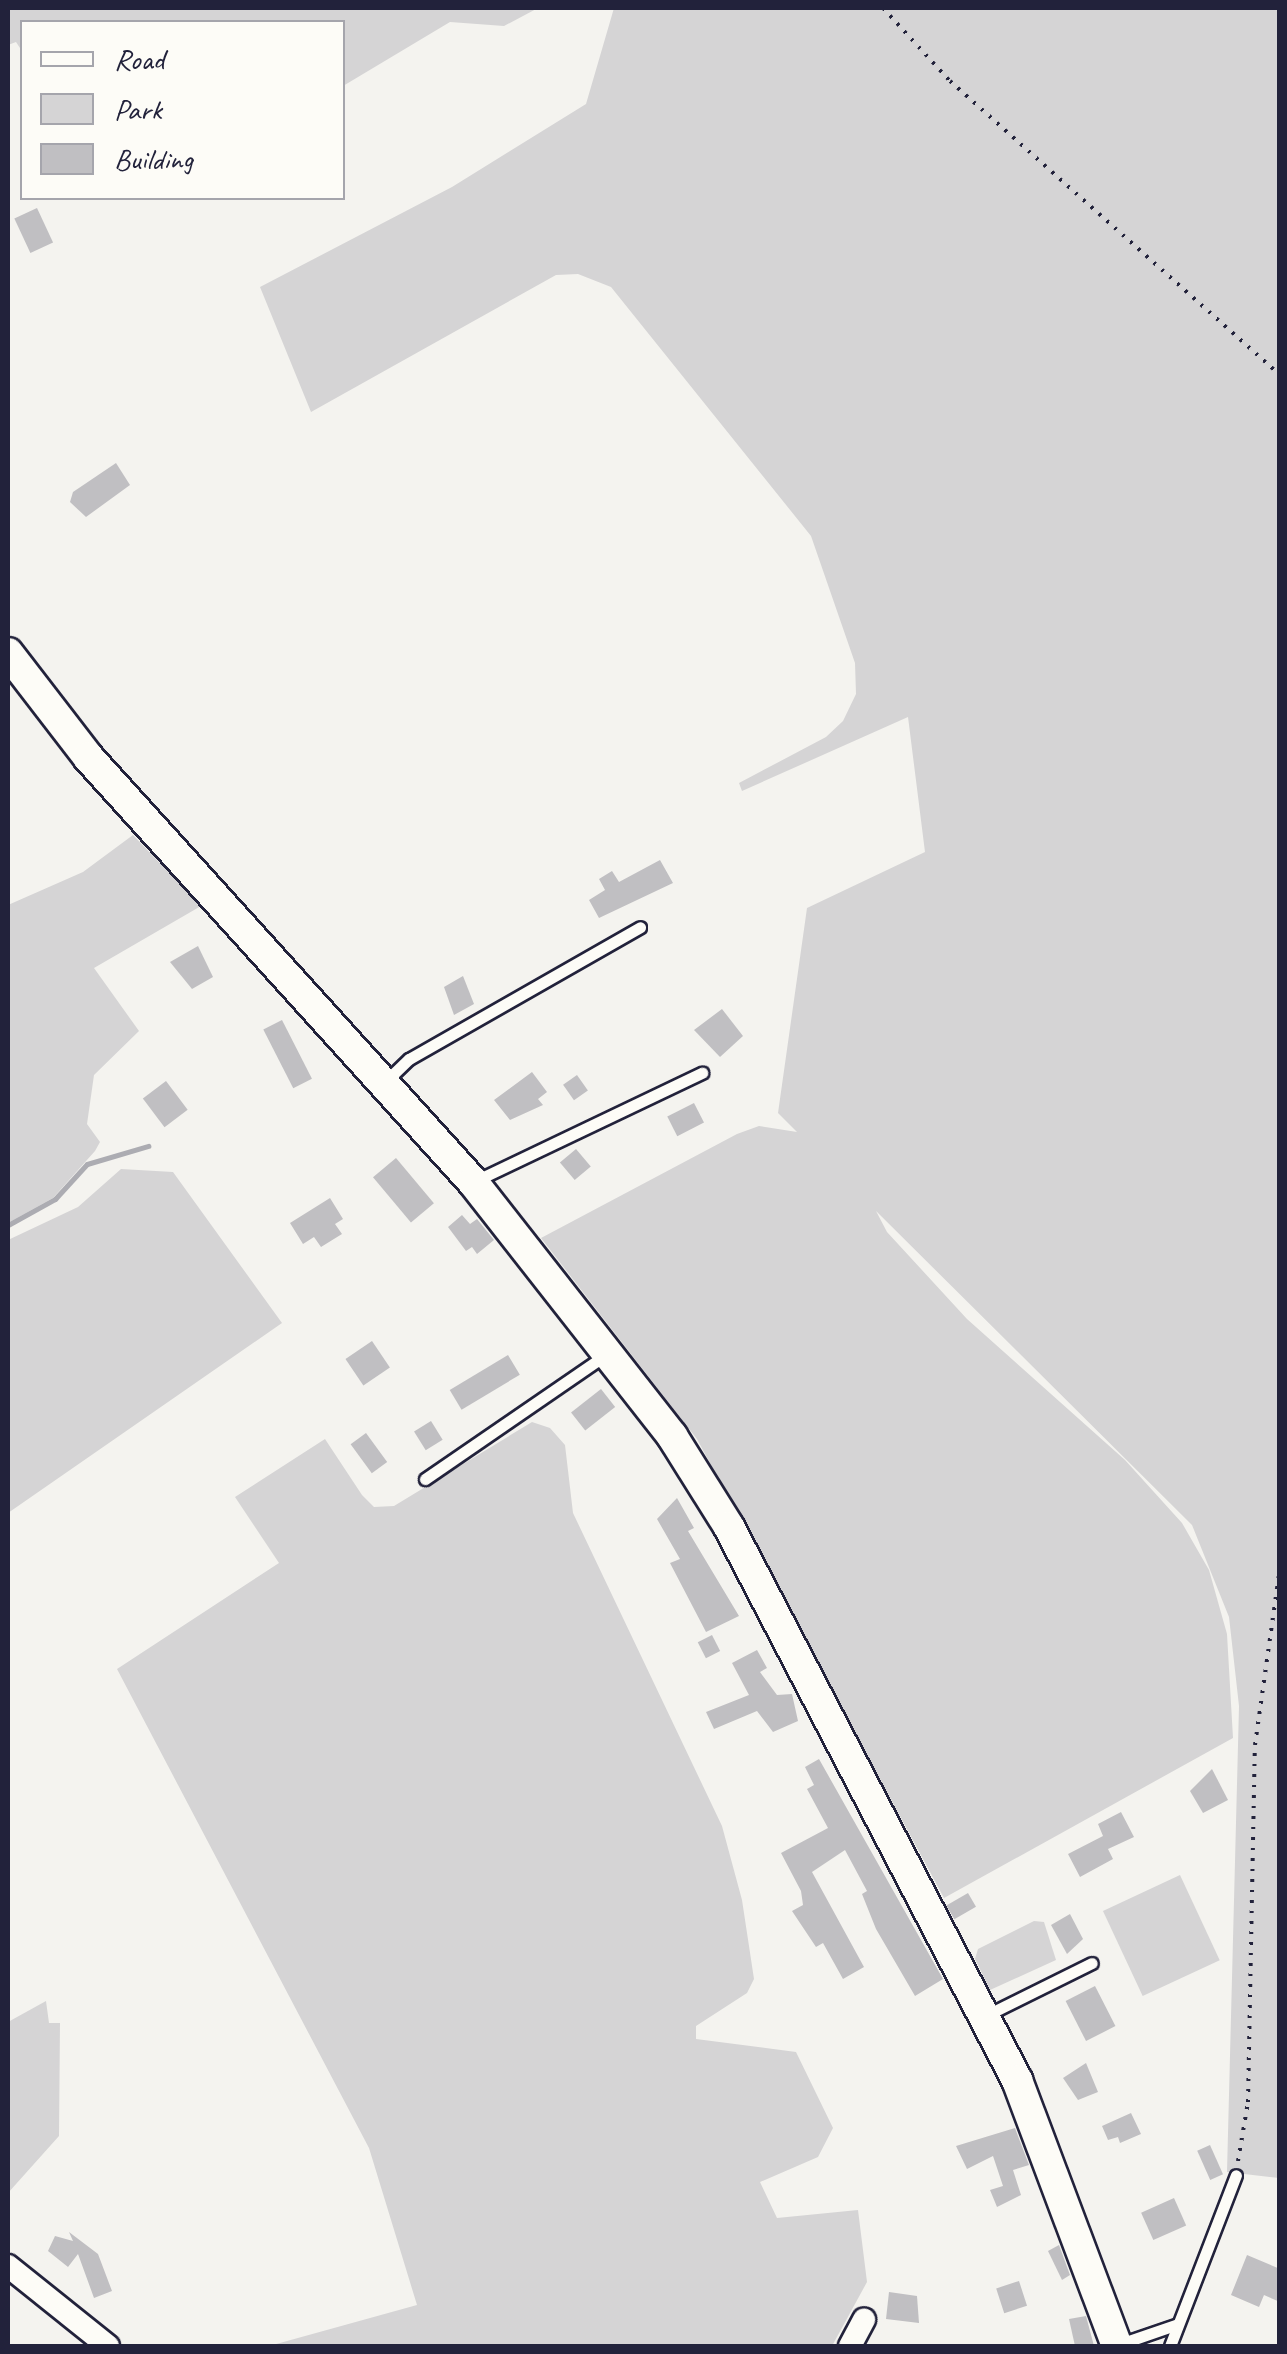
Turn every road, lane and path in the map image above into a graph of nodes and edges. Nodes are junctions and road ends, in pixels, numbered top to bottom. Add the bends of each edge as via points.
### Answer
1 (883, 8) edge
2 (1280, 375) edge
3 (8, 653) edge
4 (640, 926) dead end
5 (702, 1073) dead end
6 (383, 1084) junction
7 (474, 1182) junction
8 (610, 1352) junction
9 (425, 1479) dead end
10 (1280, 1566) edge
11 (1092, 1963) dead end
12 (985, 2016) junction
13 (1236, 2174) joint
14 (8, 2266) edge
15 (864, 2320) dead end
16 (1178, 2324) junction
17 (108, 2346) edge
18 (850, 2346) edge
19 (1117, 2346) edge
20 (1170, 2346) edge

1 - 2 path via 950,81
3 - 6 street via 88,757
4 - 6 lane via 409,1060
5 - 7 lane
6 - 7 street
7 - 8 street
8 - 9 lane
8 - 12 street via 729,1527
10 - 13 path via 1255,1745 1248,2102
11 - 12 lane
12 - 19 street via 1060,2184
13 - 16 lane
14 - 17 street
15 - 18 street
16 - 19 lane
16 - 20 lane

